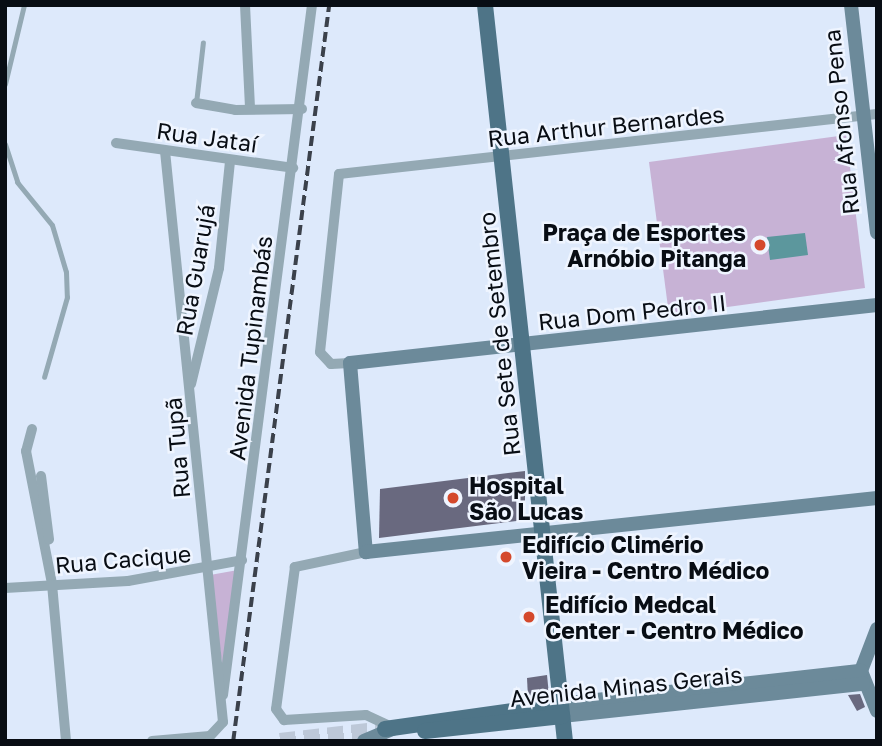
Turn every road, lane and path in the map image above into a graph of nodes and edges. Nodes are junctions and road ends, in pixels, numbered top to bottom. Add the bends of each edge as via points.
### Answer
1 (24, 5) edge
2 (245, 5) edge
3 (312, 5) edge
4 (485, 5) edge
5 (851, 5) edge
6 (203, 42) dead end
7 (5, 84) edge
8 (196, 103) joint
9 (250, 106) junction
10 (302, 108) junction
11 (870, 115) edge
12 (116, 143) dead end
13 (5, 144) edge
14 (164, 151) junction
15 (502, 155) junction
16 (230, 161) junction
17 (293, 168) junction
18 (877, 233) edge
19 (877, 305) edge
20 (523, 347) junction
21 (350, 363) junction
22 (44, 377) dead end
23 (191, 384) junction
24 (32, 429) dead end
25 (41, 476) dead end
26 (877, 498) edge
27 (545, 533) junction
28 (366, 552) junction
29 (242, 560) junction
30 (49, 571) junction
31 (206, 571) junction
32 (52, 584) junction
33 (5, 588) edge
34 (877, 629) edge
35 (862, 678) junction
36 (223, 695) junction
37 (561, 710) junction
38 (877, 711) edge
39 (390, 728) junction
40 (66, 741) edge
41 (152, 741) edge
42 (364, 741) edge
43 (565, 741) edge

1 - 7 lane
2 - 9 street
3 - 10 street, Avenida Tupinambás
4 - 15 main road, Rua Sete de Setembro
5 - 11 street, Rua Afonso Pena
6 - 8 lane
8 - 9 street
9 - 10 street
10 - 17 street, Avenida Tupinambás
11 - 15 street, Rua Arthur Bernardes via 607,149
11 - 18 street, Rua Afonso Pena
12 - 14 street, Rua Jataí
13 - 22 lane via 18,182 52,225 66,272 66,297
14 - 16 street, Rua Jataí
14 - 23 street, Rua Tupã via 180,344
15 - 20 main road, Rua Sete de Setembro
15 - 21 street, Rua Arthur Bernardes via 339,174 320,352 331,364
16 - 17 street, Rua Jataí
16 - 23 street, Rua Guarujá via 219,268
17 - 29 street, Avenida Tupinambás
19 - 20 street, Rua Dom Pedro II
20 - 21 street, Rua Dom Pedro II
20 - 27 main road, Rua Sete de Setembro
21 - 28 street
23 - 31 street, Rua Tupã
24 - 30 street via 26,452
25 - 30 street
26 - 27 street
27 - 28 street
27 - 37 main road, Rua Sete de Setembro
28 - 39 street, Avenida Minas Gerais via 299,563 292,576 275,702 279,716 288,720 366,715
29 - 31 street, Rua Cacique
29 - 36 street, Avenida Tupinambás
30 - 32 street
31 - 32 street, Rua Cacique
31 - 36 street, Rua Tupã
32 - 33 street, Rua Cacique
32 - 40 street
34 - 35 street
35 - 37 street, Avenida Minas Gerais
35 - 38 street
36 - 41 street, Rua Tupã via 222,725 211,736
37 - 39 main road, Avenida Minas Gerais
37 - 43 main road, Rua Sete de Setembro
39 - 42 street, Avenida Minas Gerais

